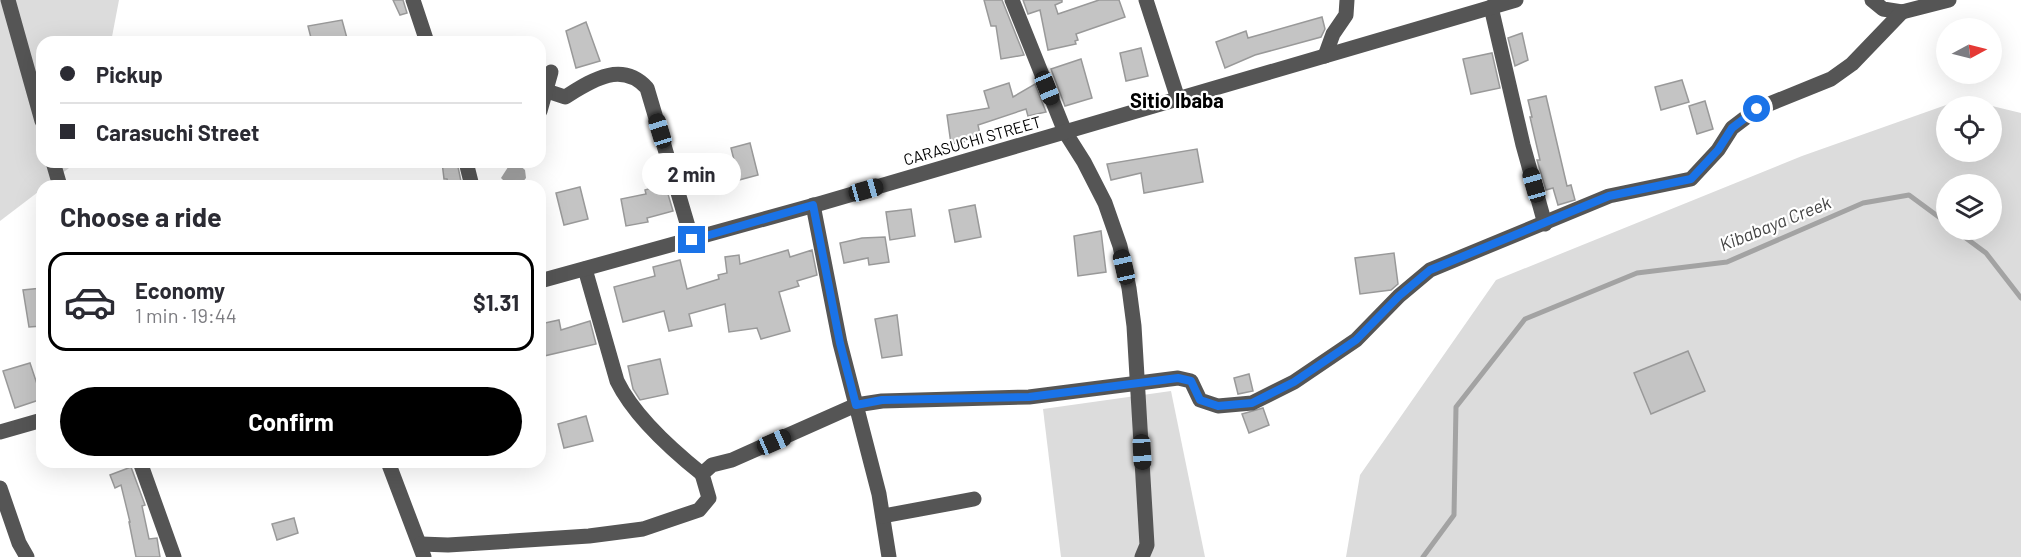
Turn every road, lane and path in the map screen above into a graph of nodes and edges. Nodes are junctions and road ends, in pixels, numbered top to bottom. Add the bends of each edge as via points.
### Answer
1 (8, 0) edge
2 (413, 0) edge
3 (1012, 0) edge
4 (1146, 0) edge
5 (1347, 0) edge
6 (1516, 0) edge
7 (1872, 0) edge
8 (1949, 0) edge
9 (1491, 7) junction
10 (1902, 12) junction
11 (425, 36) edge
12 (1325, 56) junction
13 (552, 72) dead end
14 (547, 91) junction
15 (546, 94) edge
16 (1178, 99) junction
17 (36, 100) edge
18 (1065, 132) junction
19 (813, 205) junction
20 (1545, 224) junction
21 (692, 240) junction
22 (585, 269) junction
23 (546, 279) edge
24 (1139, 382) junction
25 (856, 405) junction
26 (36, 422) edge
27 (0, 432) edge
28 (142, 468) edge
29 (390, 468) edge
30 (702, 474) junction
31 (0, 488) edge
32 (974, 499) dead end
33 (883, 516) junction
34 (422, 550) edge
35 (27, 557) edge
36 (174, 557) edge
37 (889, 557) edge
38 (1142, 557) edge

1 - 17 street
2 - 11 street
3 - 18 street
4 - 16 street
5 - 12 street via 1347,15 1333,34
6 - 9 street, CARASUCHI STREET
7 - 10 street via 1883,9
8 - 10 street
9 - 12 street, CARASUCHI STREET
9 - 20 street via 1522,145
10 - 20 street via 1852,64 1831,79 1757,109 1732,128 1691,179 1609,196
12 - 16 street, CARASUCHI STREET
13 - 14 street
14 - 15 street
14 - 21 street via 565,97 596,78 615,74 639,79 647,88
16 - 18 street, CARASUCHI STREET
18 - 19 street, CARASUCHI STREET
18 - 24 street via 1105,203 1120,246
19 - 21 street, CARASUCHI STREET
19 - 25 street
20 - 24 street via 1430,270 1356,340 1294,382 1252,403 1218,406 1200,400 1191,381 1178,378
21 - 22 street, CARASUCHI STREET
22 - 23 street, CARASUCHI STREET
22 - 30 street via 625,397 674,452
24 - 25 street via 1029,397 882,400
24 - 38 street via 1147,545
25 - 30 street via 732,460 712,465
25 - 33 street
26 - 27 street
28 - 36 street
29 - 34 street
30 - 34 street via 709,498 699,510 643,529
31 - 35 street
32 - 33 street
33 - 37 street

